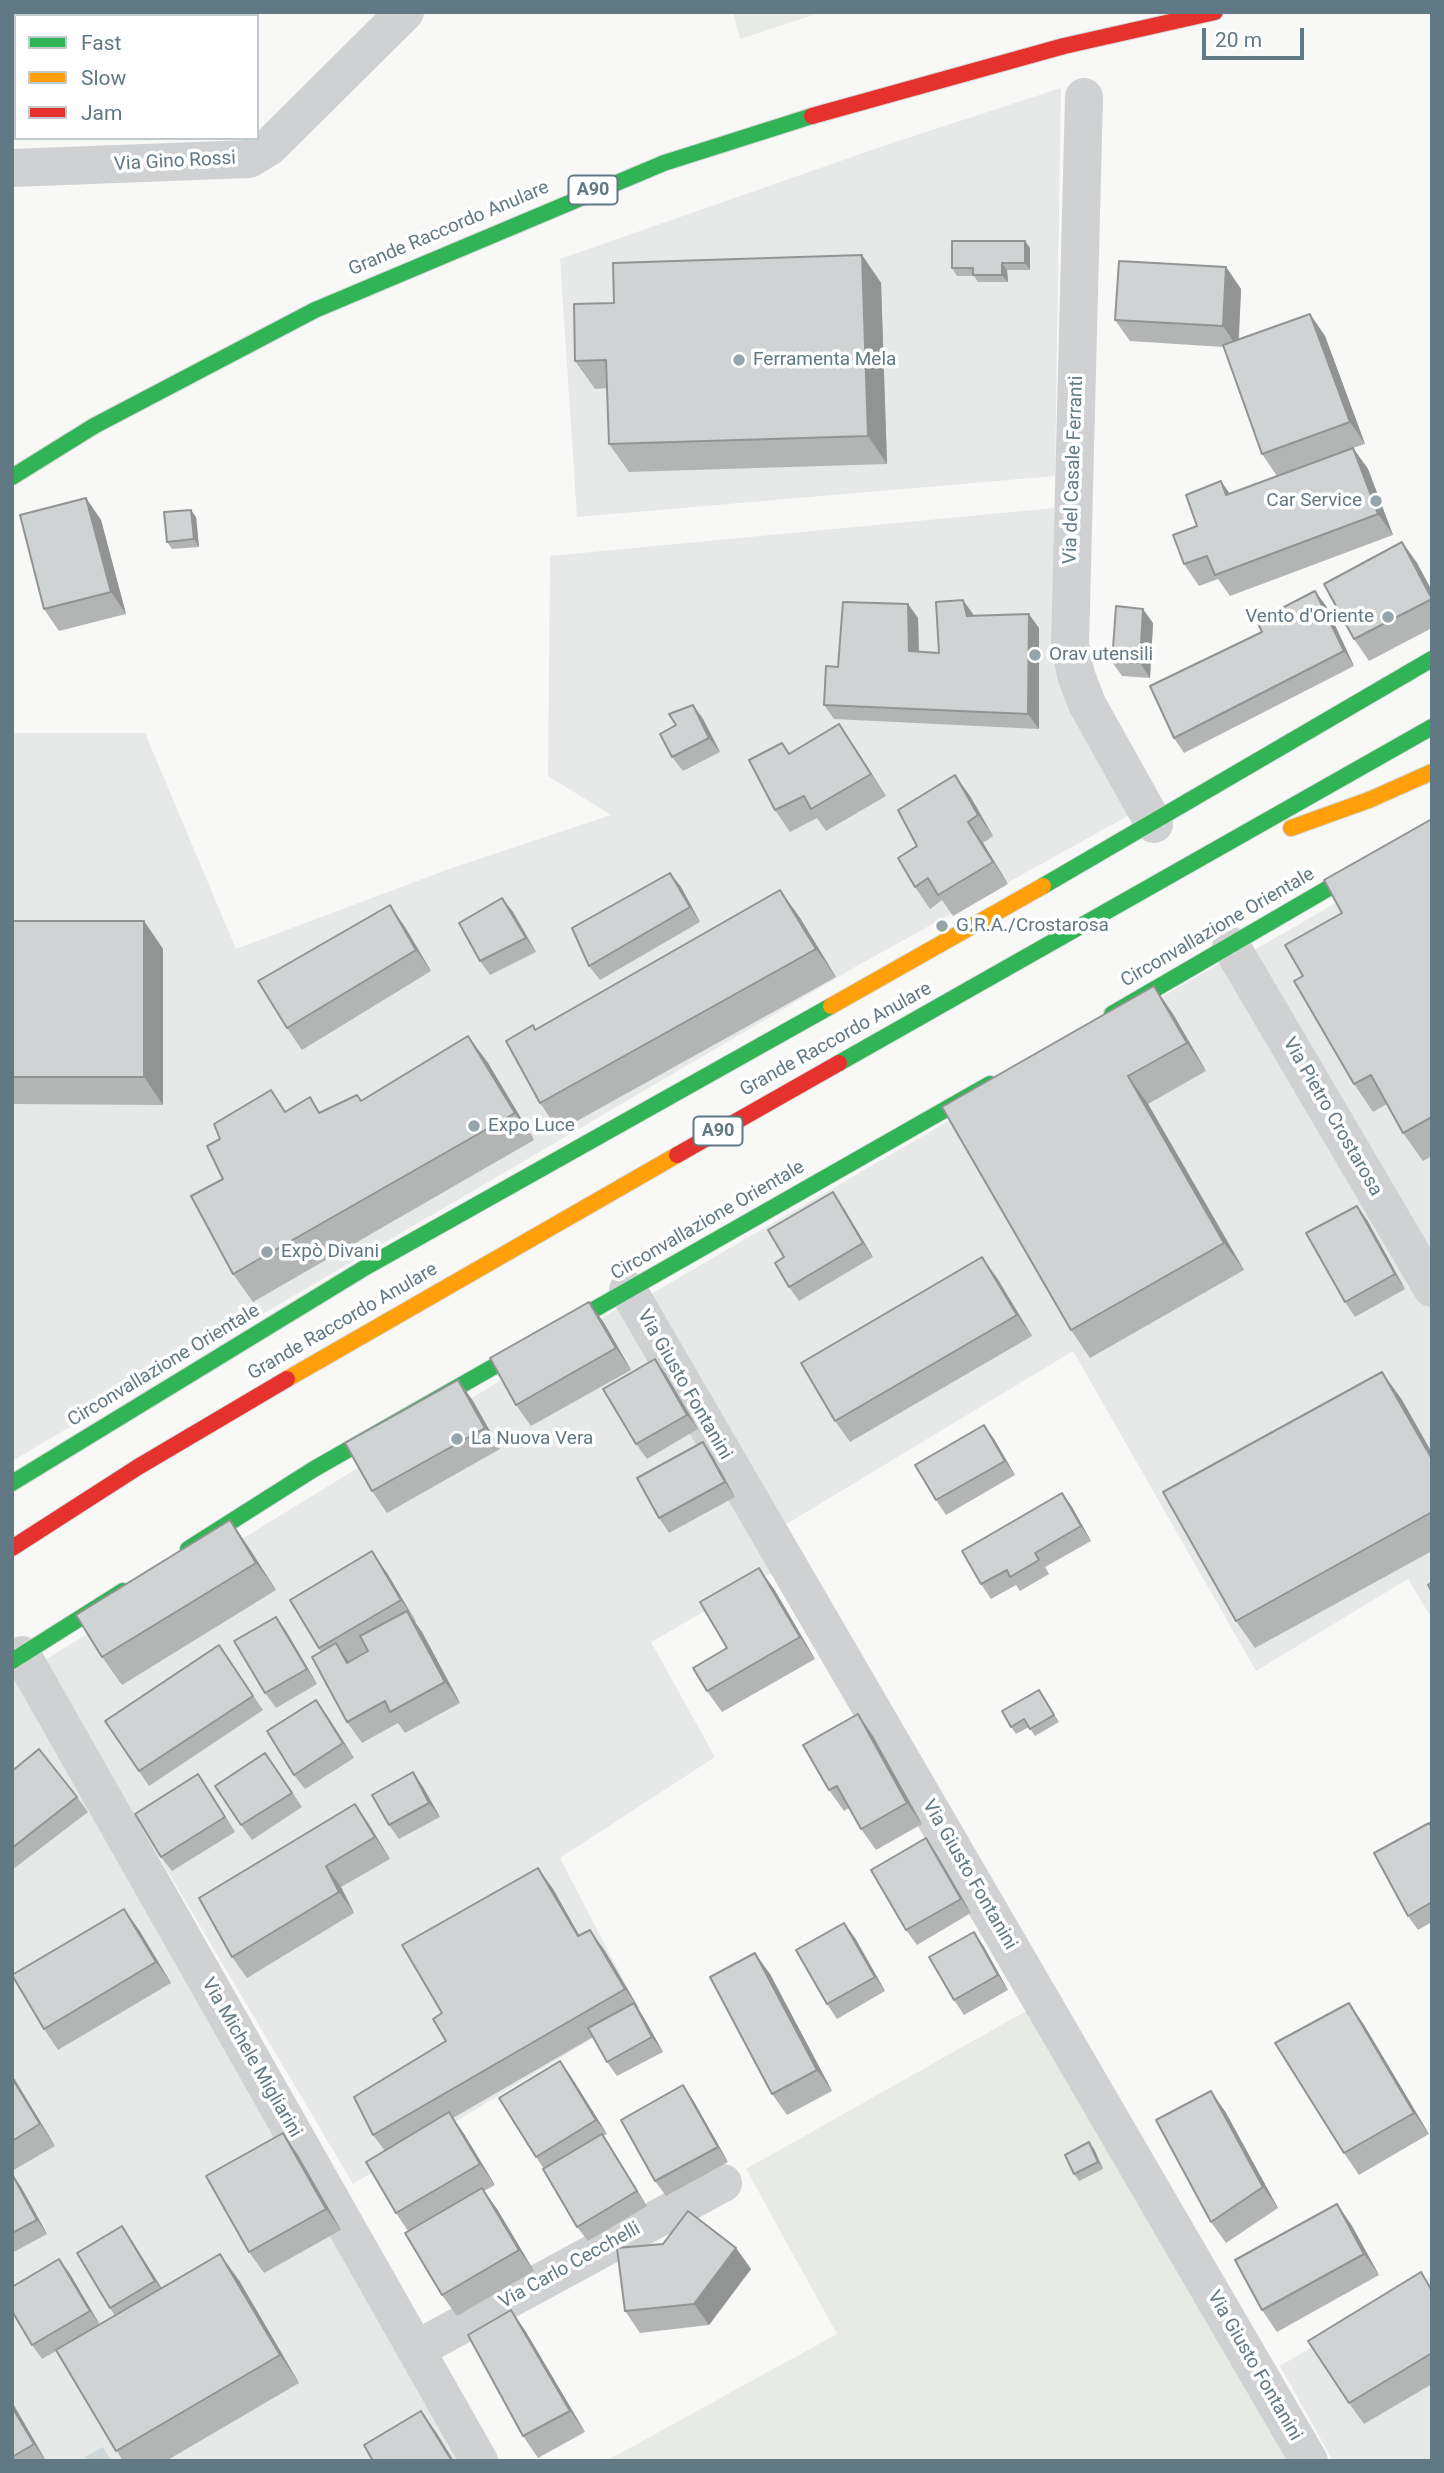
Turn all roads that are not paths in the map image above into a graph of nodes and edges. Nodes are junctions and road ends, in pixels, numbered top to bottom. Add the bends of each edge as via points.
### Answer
1 (405, 12) edge
2 (1215, 12) edge
3 (1084, 97) dead end
4 (12, 168) edge
5 (12, 477) edge
6 (1432, 659) edge
7 (1432, 727) edge
8 (1432, 772) edge
9 (1154, 824) junction
10 (1432, 828) edge
11 (1193, 863) junction
12 (1231, 946) junction
13 (1101, 1020) edge
14 (1006, 1075) edge
15 (1432, 1288) edge
16 (628, 1290) junction
17 (12, 1483) edge
18 (12, 1548) edge
19 (174, 1558) edge
20 (139, 1580) edge
21 (17, 1658) edge
22 (723, 2183) dead end
23 (417, 2349) junction
24 (479, 2461) edge
25 (1309, 2461) edge

1 - 4 street, Via Gino Rossi via 270,146 248,159
2 - 5 main road, Grande Raccordo Anulare / A90 via 1063,46 852,103 702,150 585,194 304,316 94,426
3 - 9 street, Via del Casale Ferranti via 1070,645 1087,704
6 - 9 main road, Circonvallazione Orientale
7 - 11 main road, Grande Raccordo Anulare / A90
8 - 11 main road via 1369,800
9 - 17 main road, Circonvallazione Orientale via 366,1267
10 - 12 main road, Circonvallazione Orientale
11 - 18 main road, Grande Raccordo Anulare / A90 via 430,1295 138,1467
12 - 13 main road, Circonvallazione Orientale
12 - 15 street, Via Pietro Crostarosa
14 - 16 main road, Circonvallazione Orientale
16 - 19 main road, Circonvallazione Orientale via 314,1469
16 - 25 street, Via Giusto Fontanini
20 - 21 main road
21 - 23 street, Via Michele Migliarini
22 - 23 street, Via Carlo Cecchelli
23 - 24 street, Via Michele Migliarini

